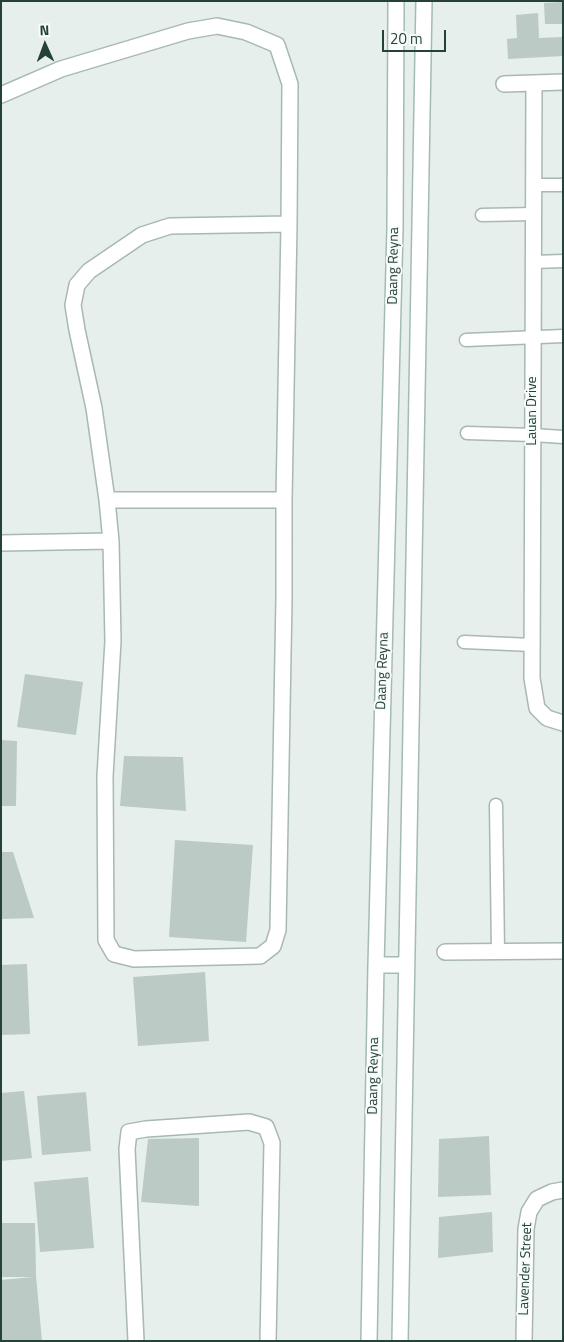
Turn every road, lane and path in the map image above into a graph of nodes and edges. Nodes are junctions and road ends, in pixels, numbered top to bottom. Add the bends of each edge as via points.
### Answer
1 (396, 1) edge
2 (424, 1) edge
3 (563, 82) edge
4 (534, 83) junction
5 (504, 84) dead end
6 (1, 94) edge
7 (534, 185) junction
8 (563, 185) edge
9 (534, 214) junction
10 (482, 215) dead end
11 (289, 224) junction
12 (534, 262) junction
13 (563, 262) edge
14 (533, 336) junction
15 (563, 336) edge
16 (466, 340) dead end
17 (467, 433) dead end
18 (533, 435) junction
19 (563, 437) edge
20 (107, 500) junction
21 (284, 500) junction
22 (111, 541) junction
23 (1, 543) edge
24 (464, 642) dead end
25 (532, 645) junction
26 (563, 722) edge
27 (496, 805) dead end
28 (563, 950) edge
29 (445, 952) dead end
30 (498, 952) junction
31 (376, 965) junction
32 (406, 965) junction
33 (563, 1190) edge
34 (136, 1341) edge
35 (268, 1341) edge
36 (369, 1341) edge
37 (400, 1341) edge
38 (524, 1341) edge

1 - 31 street, Daang Reyna via 395,228
2 - 32 street, Daang Reyna
3 - 4 street
4 - 5 street
4 - 7 street, Lauan Drive
6 - 11 street via 61,68 188,31 217,26 246,32 277,46 290,84
7 - 8 lane
7 - 9 street, Lauan Drive
9 - 10 lane
9 - 12 street, Lauan Drive
11 - 20 street via 170,226 142,236 89,271 77,286 73,305 94,408
11 - 21 street
12 - 13 lane
12 - 14 street, Lauan Drive
14 - 15 lane
14 - 16 lane
14 - 18 street, Lauan Drive
17 - 18 lane
18 - 19 lane
18 - 25 street, Lauan Drive
20 - 21 street
20 - 22 street
21 - 22 street via 278,930 273,946 260,956 134,959 114,954 106,940 105,776 113,641
22 - 23 street
24 - 25 lane
25 - 26 street, Lauan Drive via 532,678 537,708 547,718
27 - 30 lane
28 - 30 street
29 - 30 street
31 - 32 street
31 - 36 street, Daang Reyna
32 - 37 street, Daang Reyna
33 - 38 street, Lavender Street via 537,1200 529,1212
34 - 35 street via 127,1149 129,1132 250,1122 266,1127 272,1143

